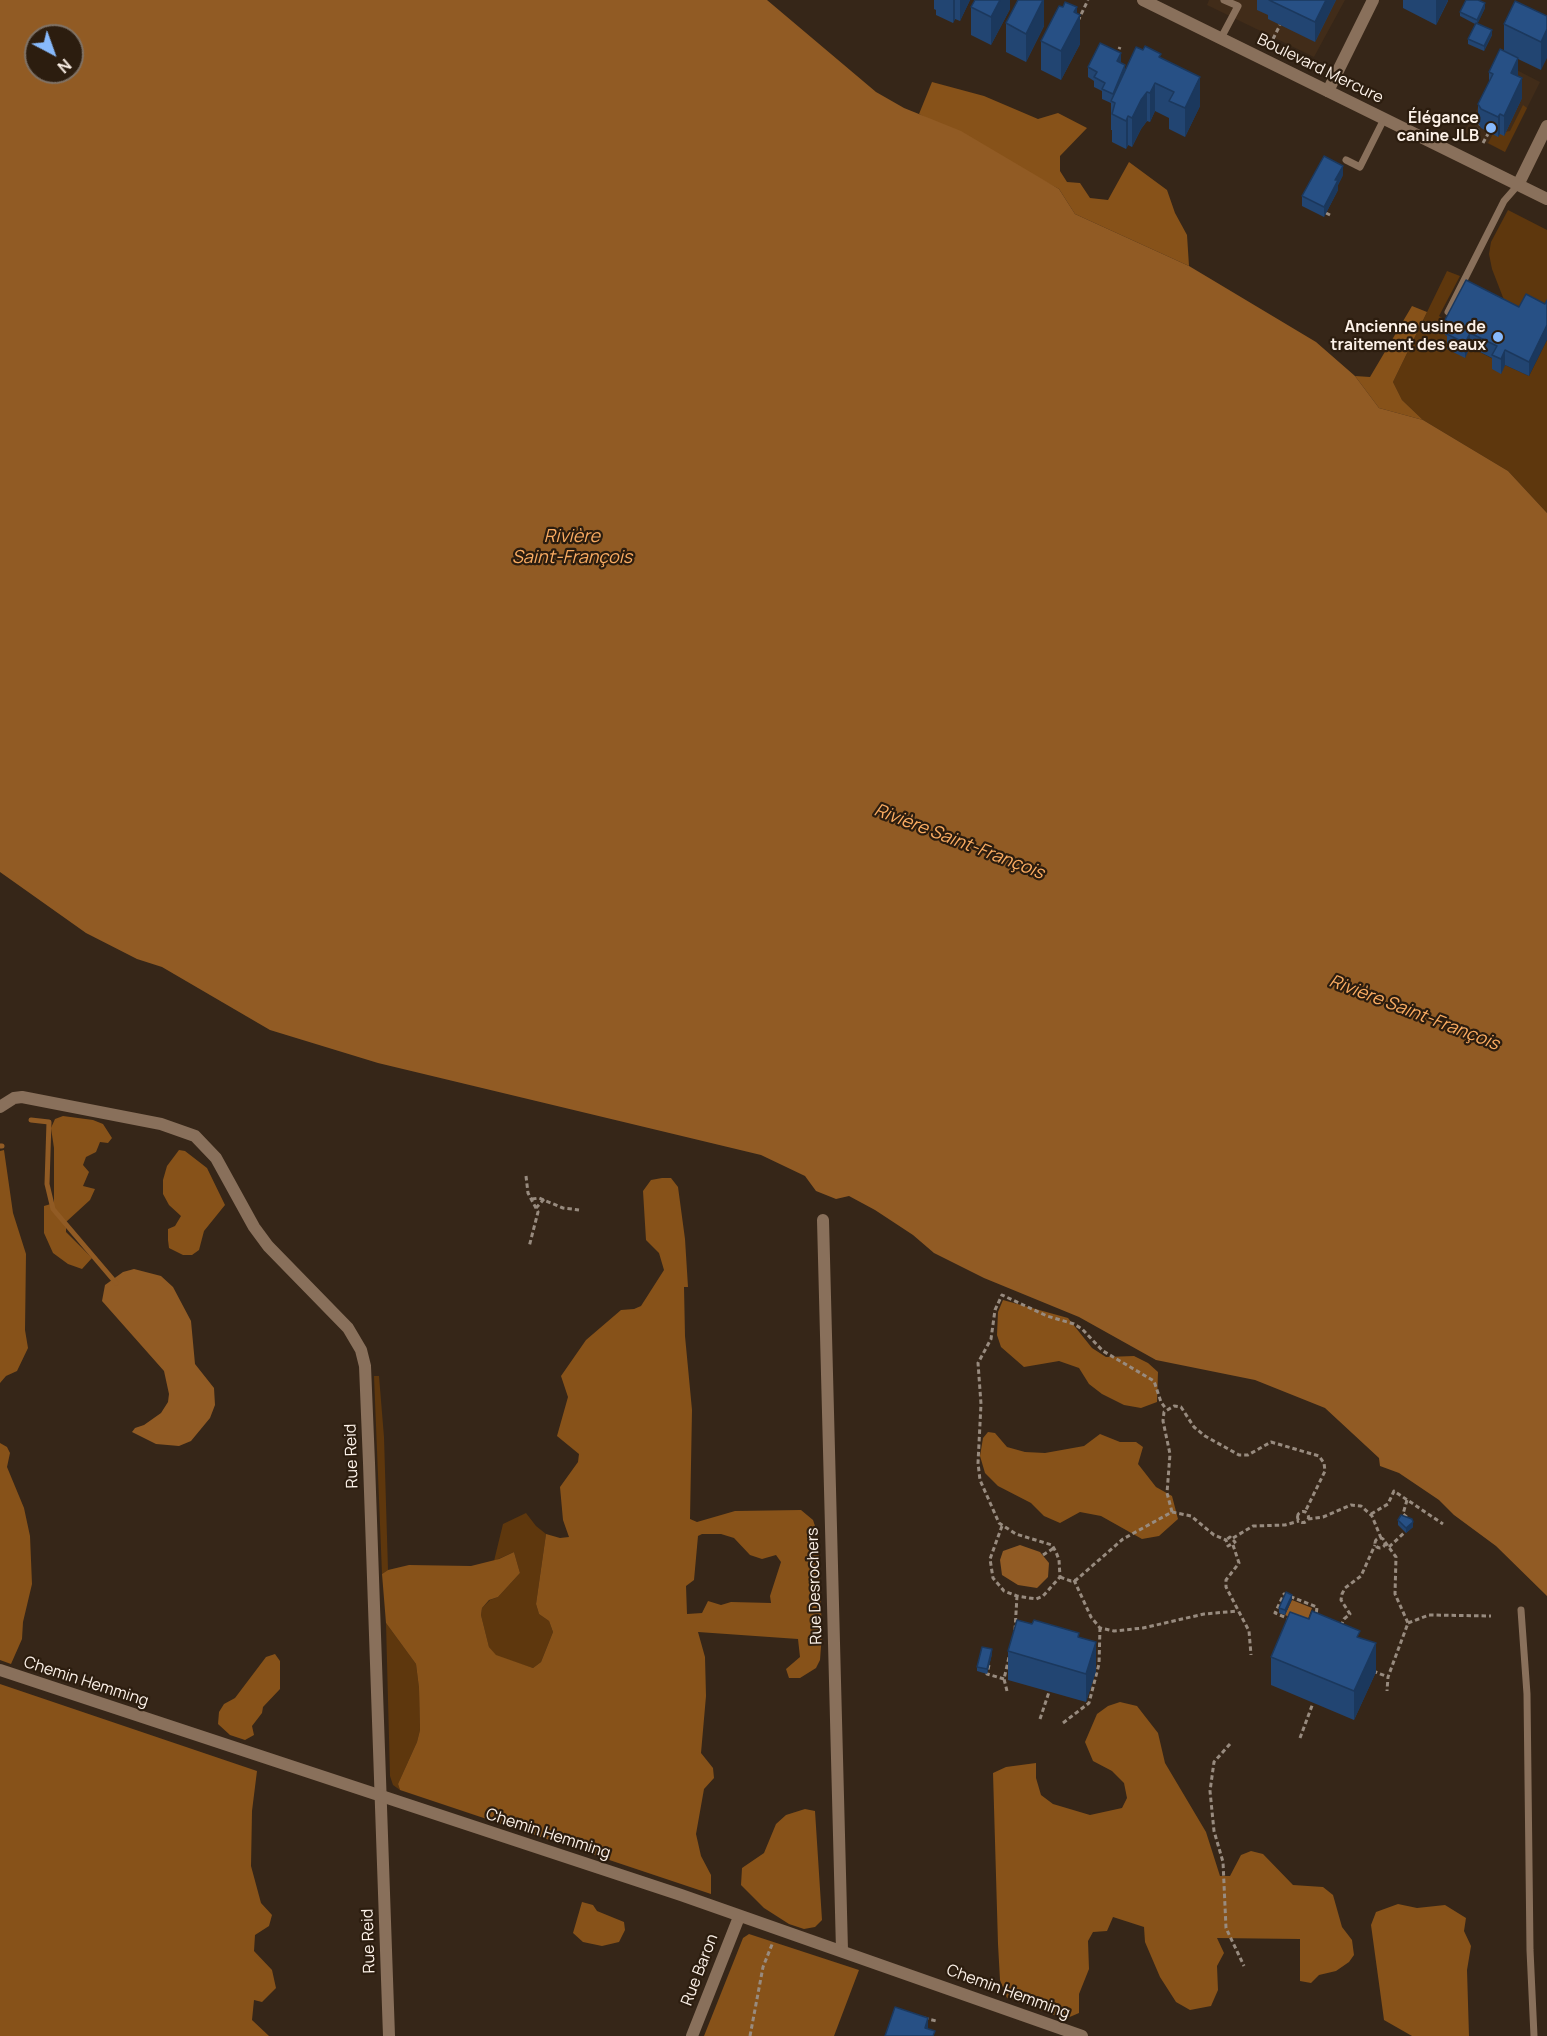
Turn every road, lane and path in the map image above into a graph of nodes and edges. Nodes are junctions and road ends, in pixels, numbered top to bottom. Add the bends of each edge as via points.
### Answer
1 (1088, 0) edge
2 (1143, 0) edge
3 (1224, 0) edge
4 (1373, 0) edge
5 (1076, 25) edge
6 (1280, 25) edge
7 (1221, 38) junction
8 (1273, 39) dead end
9 (1120, 48) dead end
10 (1114, 60) edge
11 (1328, 91) junction
12 (1384, 118) junction
13 (1480, 125) edge
14 (1547, 126) edge
15 (1489, 132) edge
16 (1473, 139) dead end
17 (1483, 143) dead end
18 (1346, 160) dead end
19 (1518, 185) junction
20 (1547, 199) edge
21 (1326, 213) edge
22 (1332, 216) dead end
23 (1448, 312) edge
24 (0, 1107) edge
25 (526, 1176) dead end
26 (532, 1199) junction
27 (544, 1199) junction
28 (536, 1208) junction
29 (579, 1210) dead end
30 (823, 1220) dead end
31 (529, 1247) dead end
32 (1166, 1409) junction
33 (1407, 1500) junction
34 (1172, 1512) junction
35 (1305, 1512) junction
36 (1371, 1514) junction
37 (1308, 1519) junction
38 (1299, 1521) junction
39 (1409, 1522) edge
40 (1443, 1524) dead end
41 (1002, 1526) junction
42 (1405, 1532) edge
43 (1233, 1538) junction
44 (1381, 1538) junction
45 (1226, 1540) junction
46 (1385, 1542) junction
47 (1233, 1545) junction
48 (1375, 1545) junction
49 (1388, 1547) junction
50 (1054, 1548) junction
51 (1043, 1555) dead end
52 (1059, 1577) junction
53 (1074, 1580) junction
54 (1017, 1596) junction
55 (1521, 1610) dead end
56 (1238, 1611) junction
57 (1491, 1616) dead end
58 (1316, 1618) junction
59 (1324, 1621) edge
60 (1408, 1623) junction
61 (1300, 1624) edge
62 (1312, 1625) edge
63 (1332, 1625) edge
64 (1100, 1628) junction
65 (1013, 1638) edge
66 (1011, 1647) edge
67 (1251, 1655) dead end
68 (989, 1665) edge
69 (1366, 1669) edge
70 (0, 1670) edge
71 (1388, 1677) junction
72 (1004, 1679) junction
73 (1007, 1691) dead end
74 (1387, 1691) dead end
75 (1049, 1692) dead end
76 (1313, 1703) dead end
77 (1040, 1719) dead end
78 (1063, 1724) dead end
79 (1300, 1738) dead end
80 (1230, 1744) dead end
81 (380, 1796) junction
82 (739, 1917) junction
83 (778, 1930) junction
84 (842, 1950) junction
85 (1244, 1966) dead end
86 (919, 2019) edge
87 (936, 2021) dead end
88 (389, 2036) edge
89 (692, 2036) edge
90 (750, 2036) edge
91 (1081, 2036) edge
92 (1534, 2036) edge

1 - 5 path
2 - 7 street, Boulevard Mercure
3 - 7 lane via 1238,6
4 - 11 street
6 - 8 path
7 - 11 street, Boulevard Mercure
9 - 10 path
11 - 12 street, Boulevard Mercure
12 - 18 lane via 1360,167
12 - 19 street, Boulevard Mercure
13 - 16 path
14 - 19 street
15 - 17 path
19 - 20 street, Boulevard Mercure
19 - 23 lane via 1504,201 1465,286
21 - 22 path
24 - 81 street, Rue Reid via 22,1097 161,1124 195,1136 216,1158 268,1246 354,1337 363,1358 366,1382
25 - 26 path
26 - 27 path
26 - 28 path
27 - 28 path
27 - 29 path
28 - 31 path via 536,1225
30 - 84 street, Rue Desrochers
32 - 34 path via 1163,1421 1170,1454 1167,1493
32 - 35 path via 1181,1407 1194,1427 1239,1455 1248,1455 1271,1442 1319,1456 1325,1471
32 - 41 path via 1154,1381 1103,1351 1074,1324 1002,1295 995,1310 991,1340 978,1363 978,1463 986,1496
33 - 36 path via 1394,1491 1388,1504
33 - 39 path via 1402,1514
33 - 40 path
34 - 45 path via 1191,1516
34 - 53 path via 1123,1539
35 - 37 path
35 - 38 path via 1298,1514
36 - 37 path via 1361,1506 1351,1505
36 - 44 path
37 - 38 path
38 - 43 path via 1253,1526
41 - 50 path
41 - 54 path via 990,1559 993,1578 1004,1591
42 - 49 path
43 - 45 path
43 - 47 path
44 - 46 path
44 - 48 path via 1375,1540
45 - 47 path via 1227,1545
46 - 48 path via 1381,1548
46 - 49 path
47 - 56 path via 1239,1563 1226,1580 1226,1587
48 - 63 path via 1361,1576 1342,1594 1341,1600 1350,1614 1339,1630
49 - 60 path via 1397,1564 1395,1594
50 - 51 path
50 - 52 path
52 - 53 path
52 - 54 path via 1043,1596
53 - 64 path
54 - 65 path
55 - 92 lane via 1527,1694
56 - 64 path via 1204,1614 1143,1628
56 - 67 path via 1249,1631
57 - 60 path via 1429,1615
58 - 59 path
58 - 61 path via 1317,1607 1284,1594 1275,1613
58 - 62 path
60 - 71 path
64 - 78 path via 1099,1664 1089,1703
66 - 72 path
68 - 72 path via 987,1674
69 - 71 path
70 - 81 street, Chemin Hemming
71 - 74 path
72 - 73 path
75 - 77 path
76 - 79 path
80 - 85 path via 1214,1762 1210,1791 1222,1862 1226,1928
81 - 82 street, Chemin Hemming
81 - 88 street, Rue Reid
82 - 83 street, Chemin Hemming
82 - 89 street, Rue Baron
83 - 84 street, Chemin Hemming
83 - 90 path via 763,1967
84 - 91 street, Chemin Hemming
86 - 87 path

